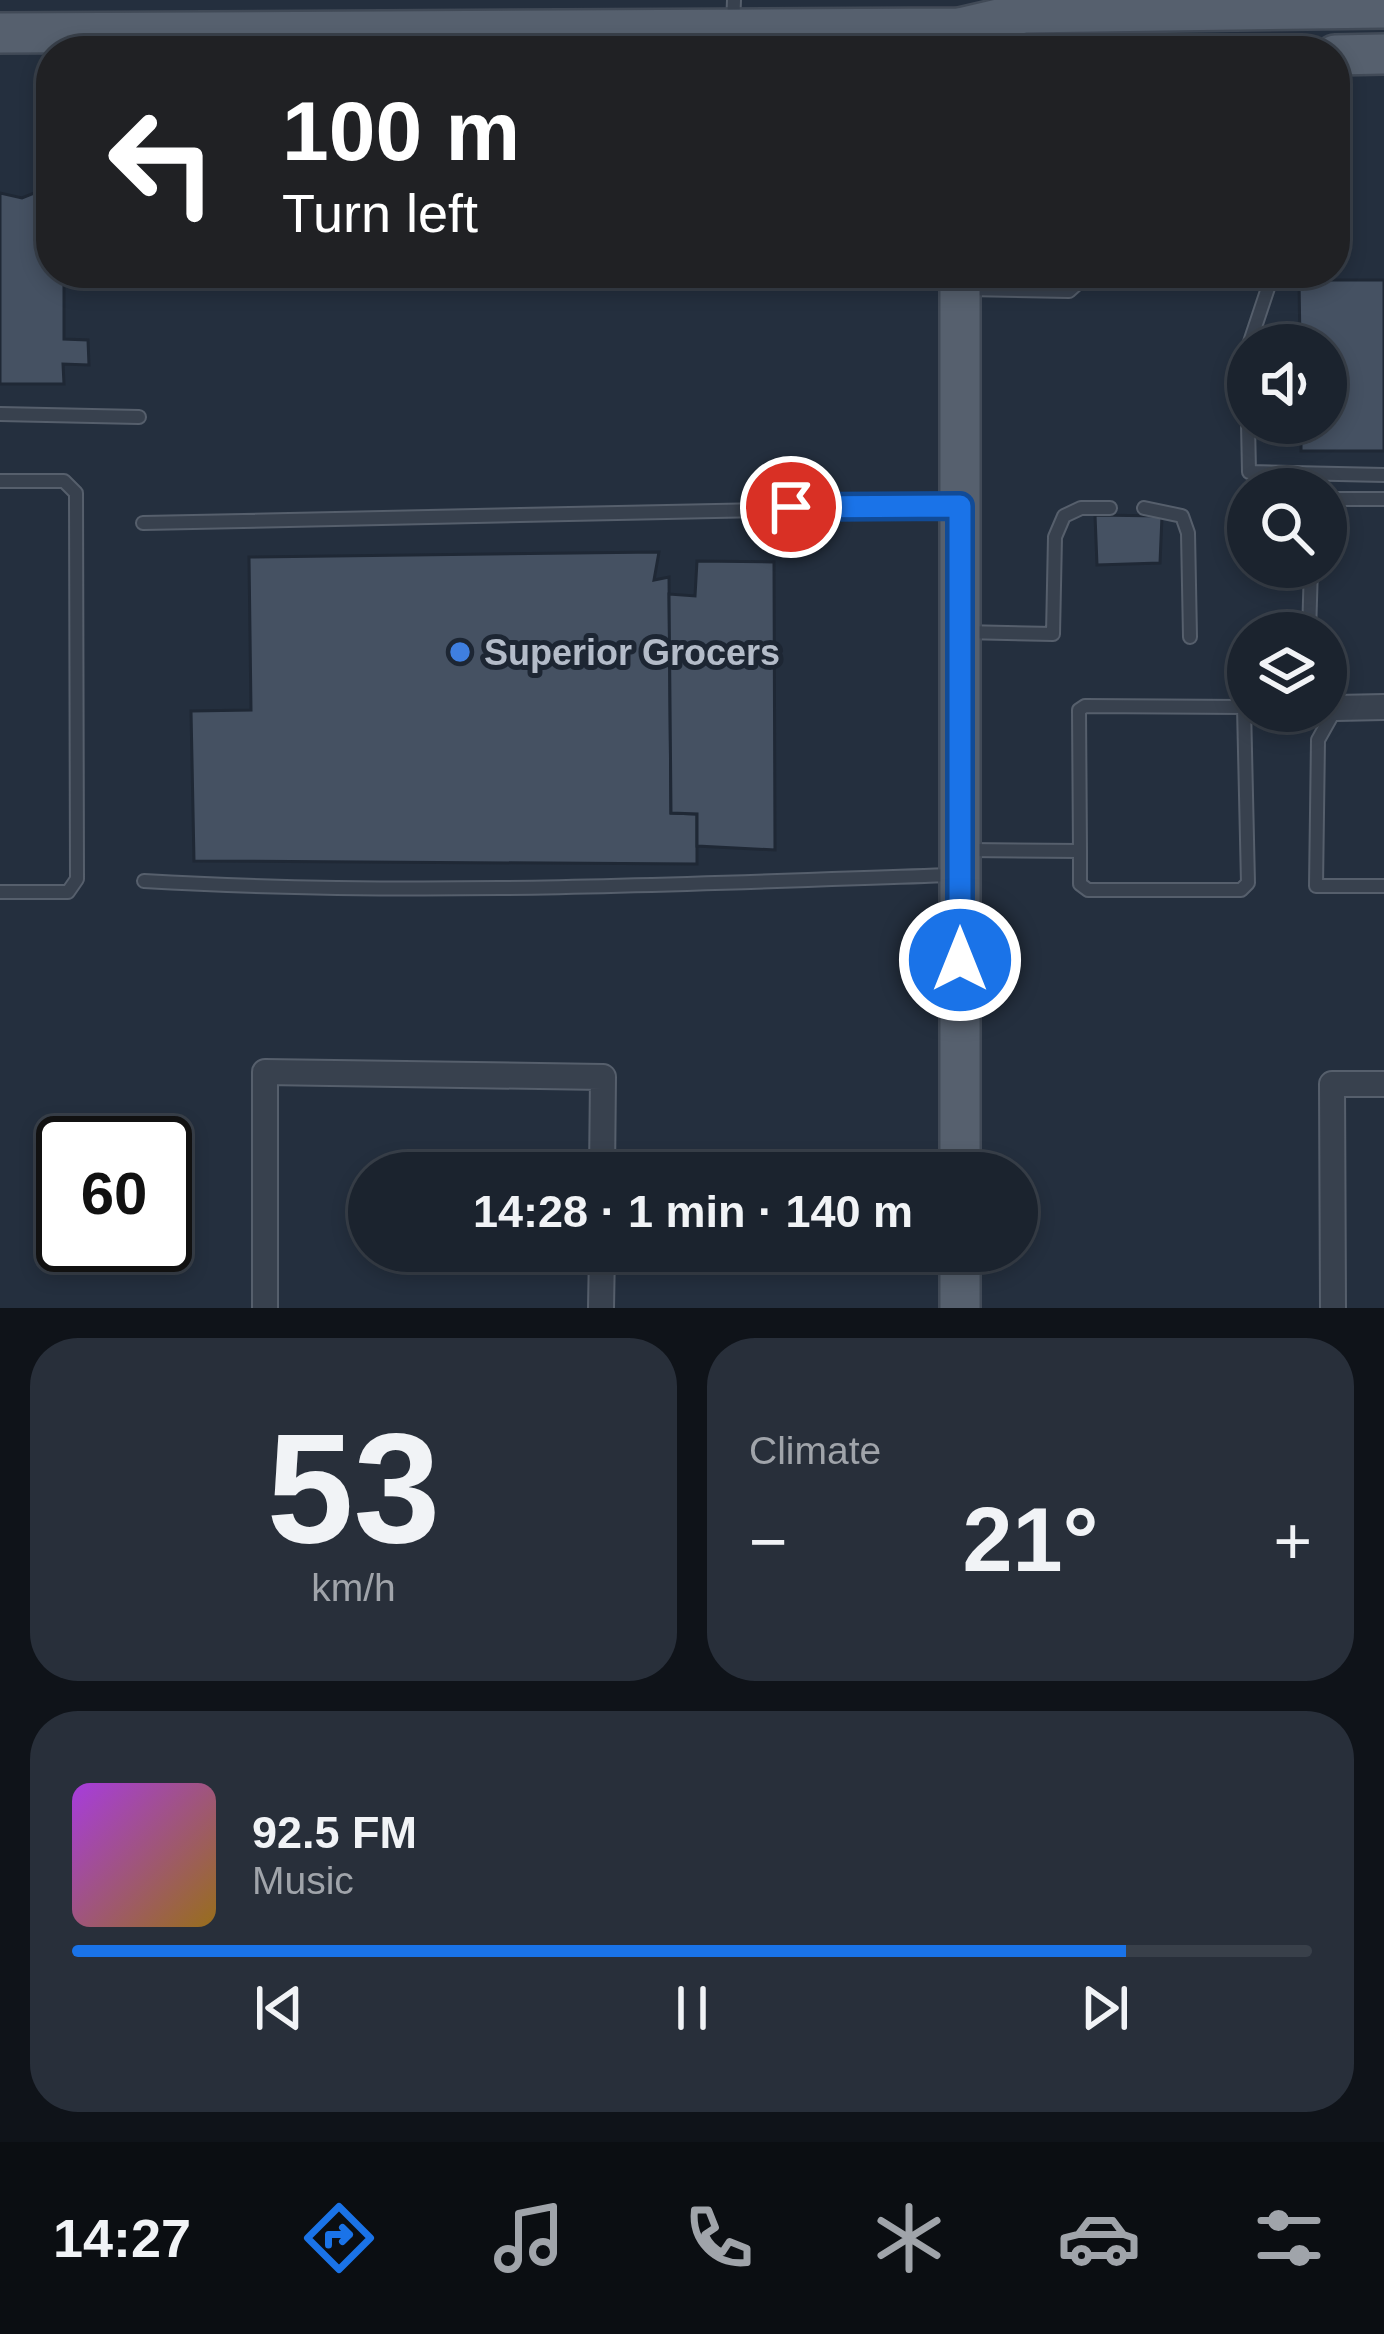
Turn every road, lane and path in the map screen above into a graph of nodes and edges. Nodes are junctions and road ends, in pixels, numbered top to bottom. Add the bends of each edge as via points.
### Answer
1 (1384, 8) edge
2 (734, 14) edge
3 (960, 26) edge
4 (0, 33) edge
5 (449, 36) edge
6 (519, 36) edge
7 (1384, 54) edge
8 (1350, 55) edge
9 (960, 288) edge
10 (1036, 288) edge
11 (1072, 288) edge
12 (1268, 288) edge
13 (1256, 324) edge
14 (0, 414) edge
15 (139, 417) dead end
16 (1248, 444) edge
17 (1384, 475) edge
18 (0, 481) edge
19 (1347, 499) edge
20 (1384, 499) edge
21 (960, 506) junction
22 (1110, 508) dead end
23 (1144, 508) dead end
24 (143, 523) dead end
25 (960, 632) junction
26 (1190, 637) dead end
27 (1384, 707) edge
28 (1347, 708) edge
29 (1322, 732) edge
30 (1080, 851) junction
31 (960, 863) junction
32 (144, 881) dead end
33 (1384, 886) edge
34 (0, 892) edge
35 (1384, 1084) edge
36 (602, 1152) edge
37 (960, 1152) edge
38 (602, 1272) edge
39 (960, 1272) edge
40 (265, 1308) edge
41 (601, 1308) edge
42 (960, 1308) edge
43 (1334, 1308) edge

1 - 3 main road via 1024,13
2 - 3 main road
2 - 6 main road
4 - 5 main road via 341,22
7 - 8 main road
9 - 21 main road
10 - 11 lane
12 - 13 lane
14 - 15 lane
16 - 17 lane via 1249,472
18 - 34 lane via 64,481 76,494 77,856 72,890
19 - 20 lane
21 - 24 lane
21 - 25 main road
22 - 25 lane via 1064,517 1055,537 1053,634
23 - 26 lane via 1182,517 1188,533
25 - 31 main road
27 - 28 street
29 - 33 lane via 1316,886
30 - 30 lane via 1079,710 1244,707 1249,883 1240,890 1088,890 1080,884
30 - 31 lane
31 - 32 lane via 616,886
31 - 37 main road
35 - 43 street via 1332,1084
36 - 40 street via 604,1077 265,1072
38 - 41 street
39 - 42 main road

